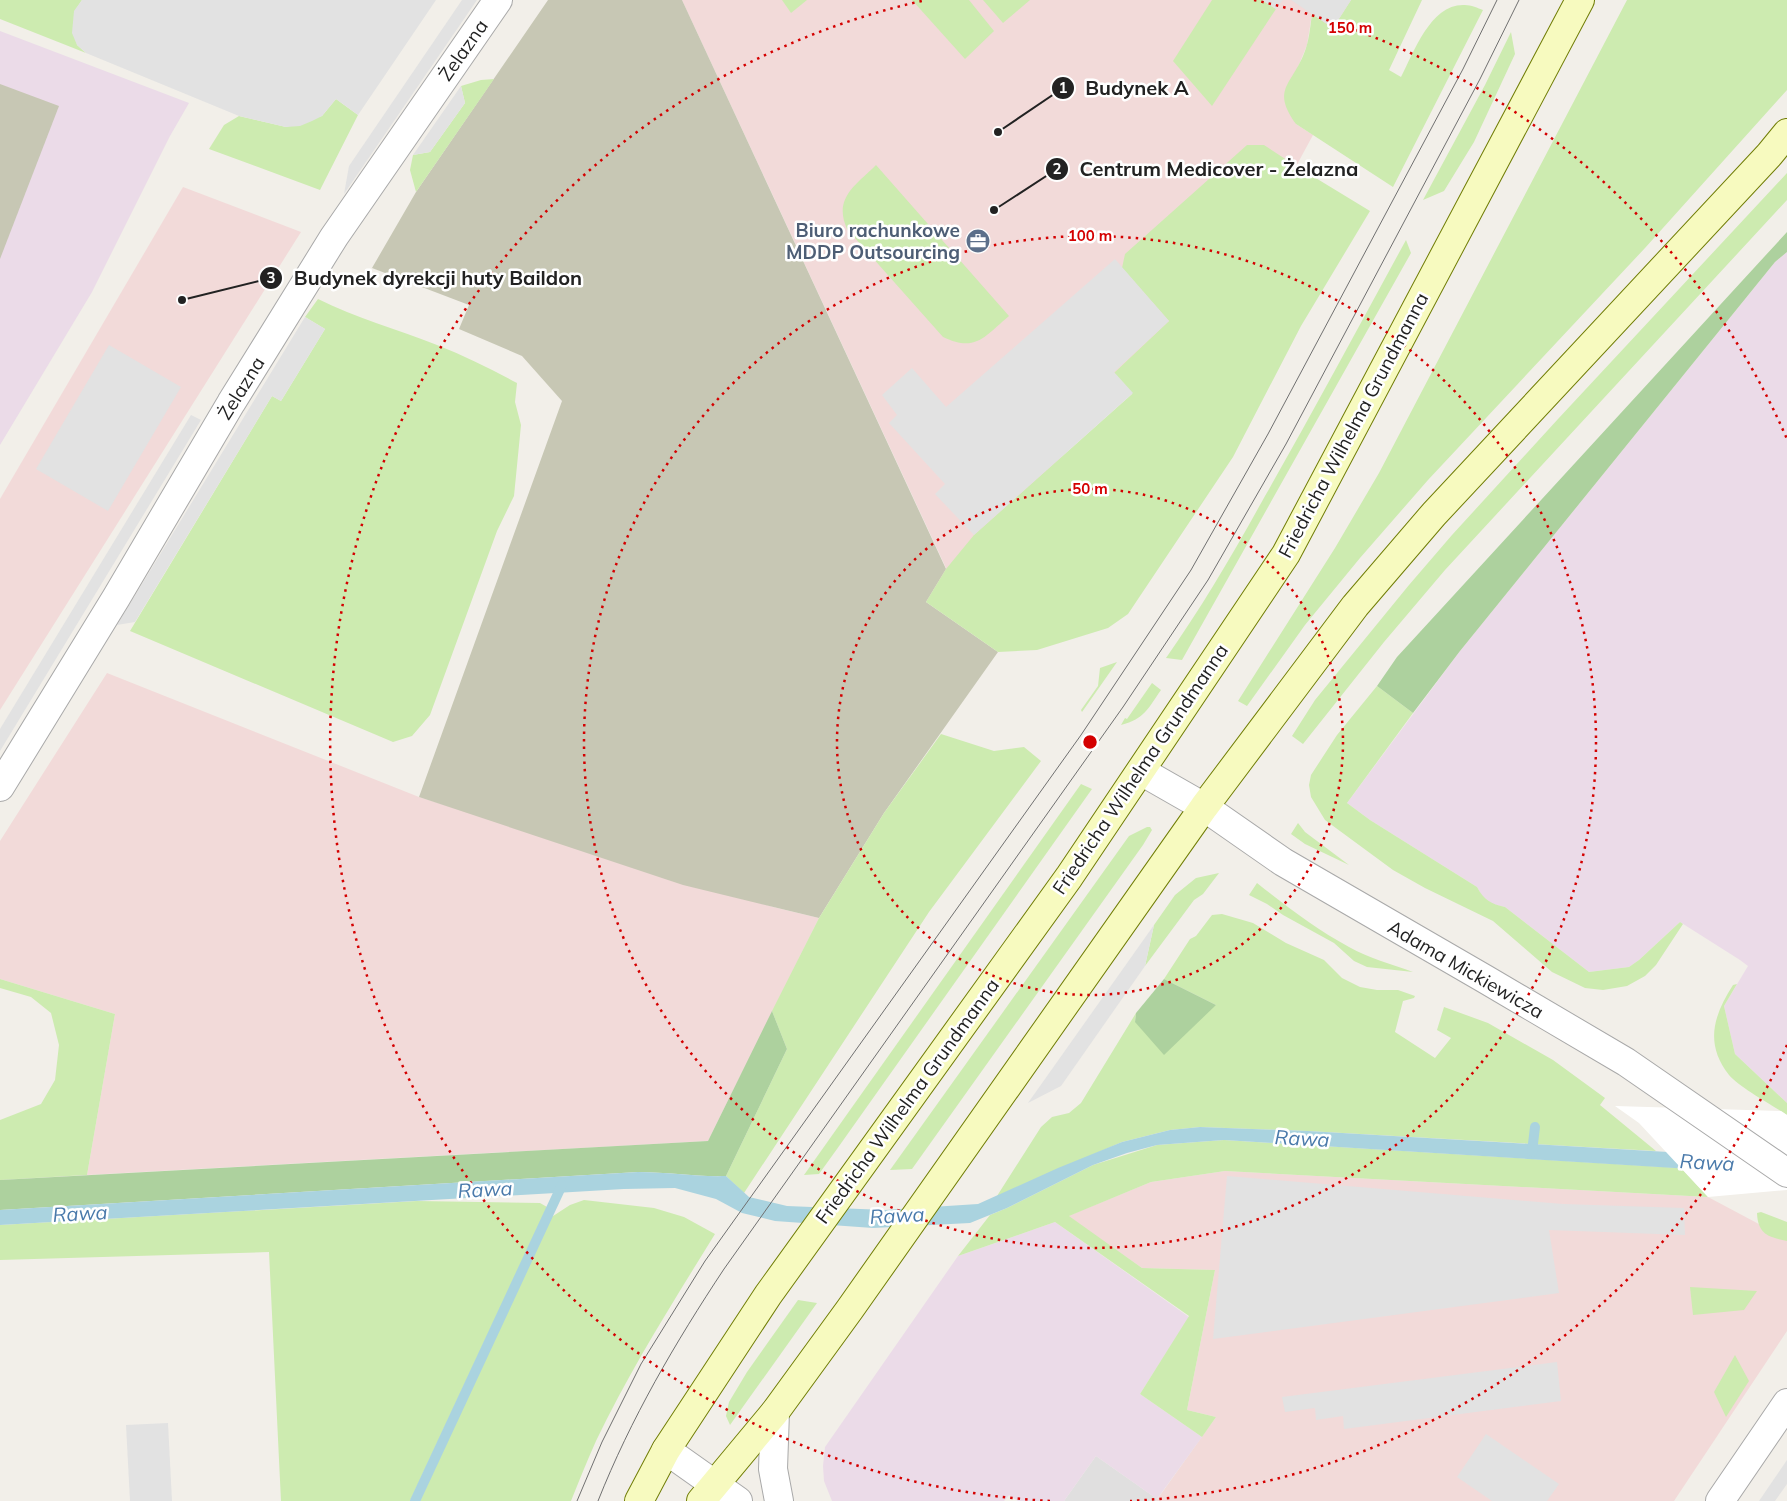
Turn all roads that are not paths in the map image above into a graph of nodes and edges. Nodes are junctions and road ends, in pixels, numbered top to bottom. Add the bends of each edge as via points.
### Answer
1 (498, 0) edge
2 (1580, 0) edge
3 (1787, 133) edge
4 (1141, 771) junction
5 (0, 787) edge
6 (1204, 807) junction
7 (1787, 1173) edge
8 (1787, 1403) edge
9 (775, 1412) junction
10 (666, 1450) junction
11 (707, 1493) edge
12 (639, 1501) edge
13 (738, 1501) edge
14 (779, 1501) edge
15 (1720, 1501) edge

1 - 5 street, Żelazna via 334,237
2 - 4 main road, Friedricha Wilhelma Grundmanna via 1286,554
3 - 6 main road via 1434,514 1355,606
4 - 6 street, Adama Mickiewicza
4 - 10 main road, Friedricha Wilhelma Grundmanna via 1069,877 768,1295
6 - 7 street, Adama Mickiewicza via 1282,862 1626,1062
6 - 9 main road
8 - 15 street
9 - 11 main road
9 - 14 street via 773,1469
10 - 11 street
10 - 12 main road, Friedricha Wilhelma Grundmanna
11 - 13 street

